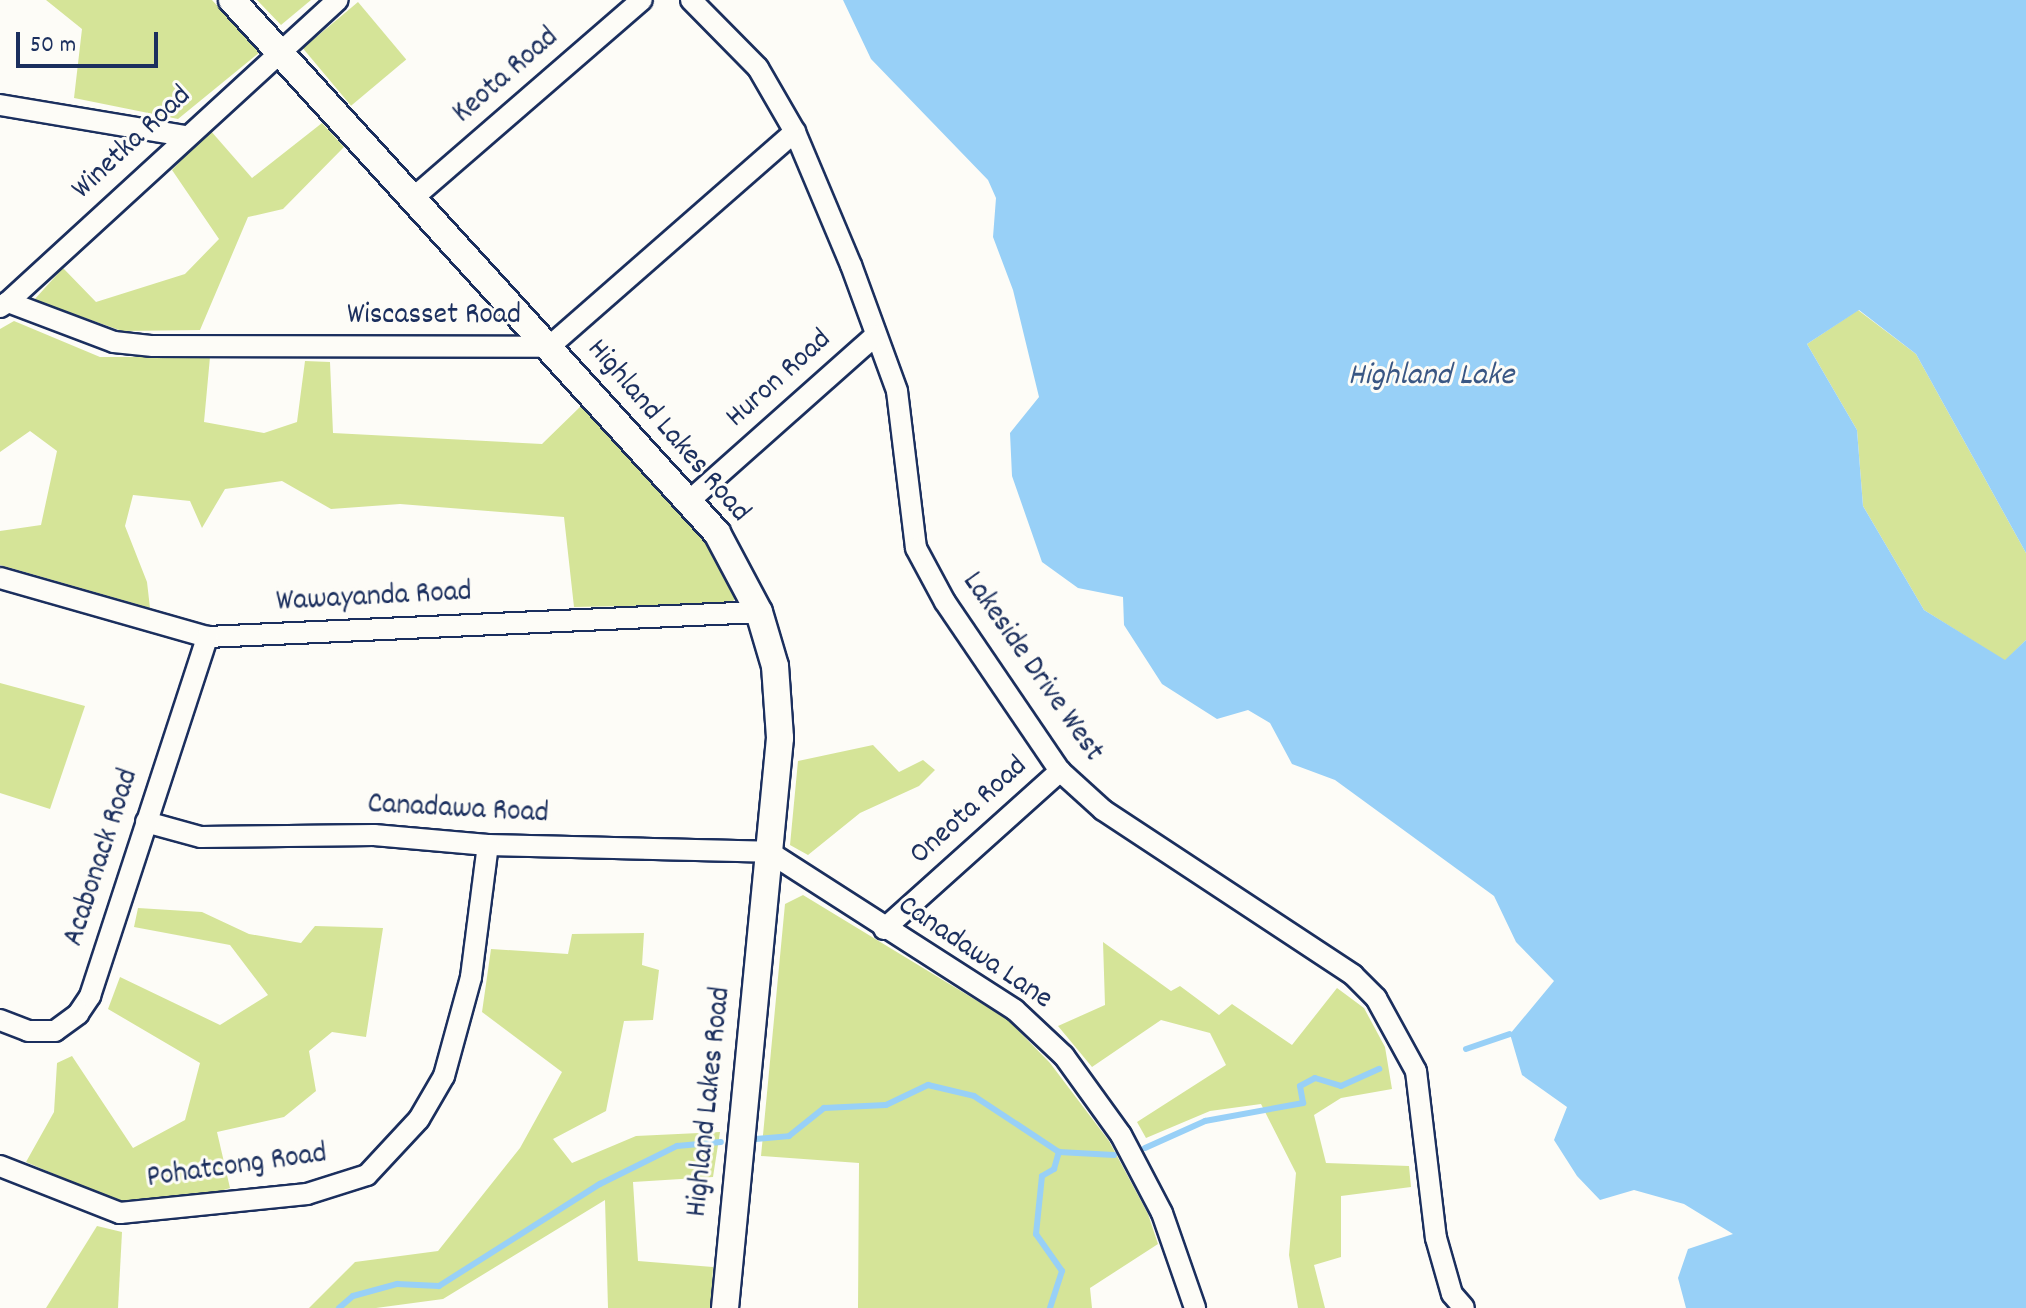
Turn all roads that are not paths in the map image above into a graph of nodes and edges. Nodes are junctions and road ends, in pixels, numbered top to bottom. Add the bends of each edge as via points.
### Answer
1 (232, 0) edge
2 (337, 0) edge
3 (642, 0) edge
4 (691, 0) edge
5 (277, 51) junction
6 (0, 105) edge
7 (795, 132) junction
8 (185, 136) junction
9 (412, 199) junction
10 (4, 305) edge
11 (875, 336) junction
12 (549, 347) junction
13 (689, 501) junction
14 (0, 578) edge
15 (759, 612) junction
16 (207, 637) junction
17 (1060, 771) junction
18 (146, 822) junction
19 (488, 845) junction
20 (769, 852) junction
21 (884, 929) junction
22 (0, 1020) edge
23 (0, 1166) edge
24 (725, 1308) edge
25 (1195, 1308) edge
26 (1464, 1308) edge

1 - 5 street, Highland Lakes Road
2 - 5 street, Winetka Road
3 - 9 street, Keota Road
4 - 7 street, Lakeside Drive West via 758,68
5 - 8 street, Winetka Road
5 - 9 street, Highland Lakes Road
6 - 8 street
7 - 11 street, Lakeside Drive West
7 - 12 street, Wiscasset Road
8 - 10 street, Winetka Road
9 - 12 street, Highland Lakes Road
10 - 12 street, Wiscasset Road via 114,342 153,346
11 - 13 street, Huron Road
11 - 17 street, Lakeside Drive West via 897,391 916,548 945,602
12 - 13 street, Highland Lakes Road
13 - 15 street, Highland Lakes Road via 717,533
14 - 16 street, Wawayanda Road
15 - 16 street, Wawayanda Road
15 - 20 street, Highland Lakes Road via 779,702
16 - 18 street, Acabonack Road
17 - 21 street, Oneota Road
17 - 26 street, Lakeside Drive West via 1103,810 1353,975 1376,998 1416,1071 1436,1238 1452,1294
18 - 19 street, Canadawa Road via 201,837 374,835
18 - 22 street, Acabonack Road via 90,996 78,1014 55,1031
19 - 20 street, Canadawa Road
19 - 23 street, Pohatcong Road via 471,977 444,1076 419,1119 367,1175 307,1194 120,1213
20 - 21 street, Canadawa Lane
20 - 24 street, Highland Lakes Road
21 - 25 street, Canadawa Lane via 1015,1010 1064,1056 1121,1135 1162,1213

